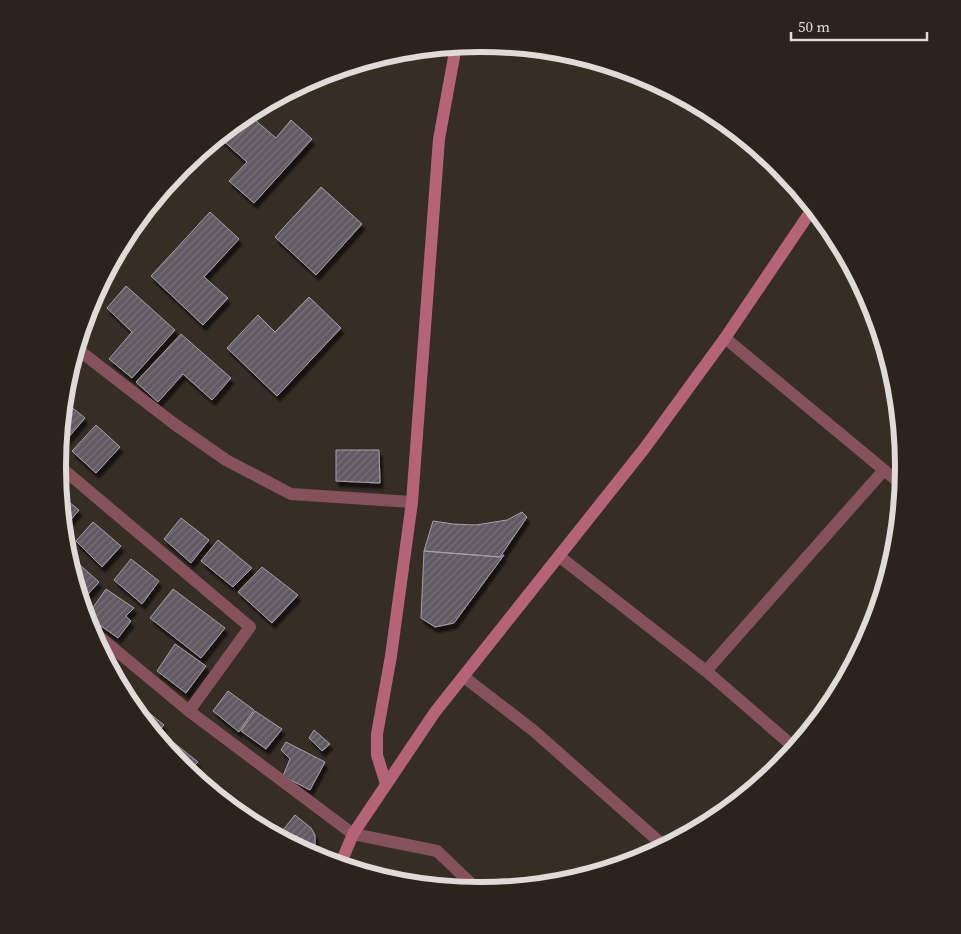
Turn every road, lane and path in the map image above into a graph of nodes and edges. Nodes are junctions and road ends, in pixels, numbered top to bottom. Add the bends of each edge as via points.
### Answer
1 (455, 53) edge
2 (809, 215) edge
3 (725, 338) junction
4 (82, 353) edge
5 (884, 470) junction
6 (66, 471) edge
7 (895, 479) edge
8 (412, 502) junction
9 (560, 557) junction
10 (105, 641) edge
11 (706, 671) junction
12 (464, 677) junction
13 (189, 711) junction
14 (789, 743) edge
15 (386, 784) junction
16 (352, 834) junction
17 (659, 841) edge
18 (342, 858) edge
19 (469, 882) edge

1 - 8 main road via 439,139
2 - 3 main road
3 - 5 street
3 - 9 main road
4 - 8 street via 226,460 291,494
5 - 7 street
5 - 11 street
6 - 13 street via 250,627
8 - 15 main road via 377,734 377,755
9 - 11 street
9 - 12 main road
10 - 13 street
11 - 14 street
12 - 15 main road via 435,712
12 - 17 street via 534,731
13 - 16 street
15 - 16 main road
16 - 18 main road
16 - 19 street via 436,851

